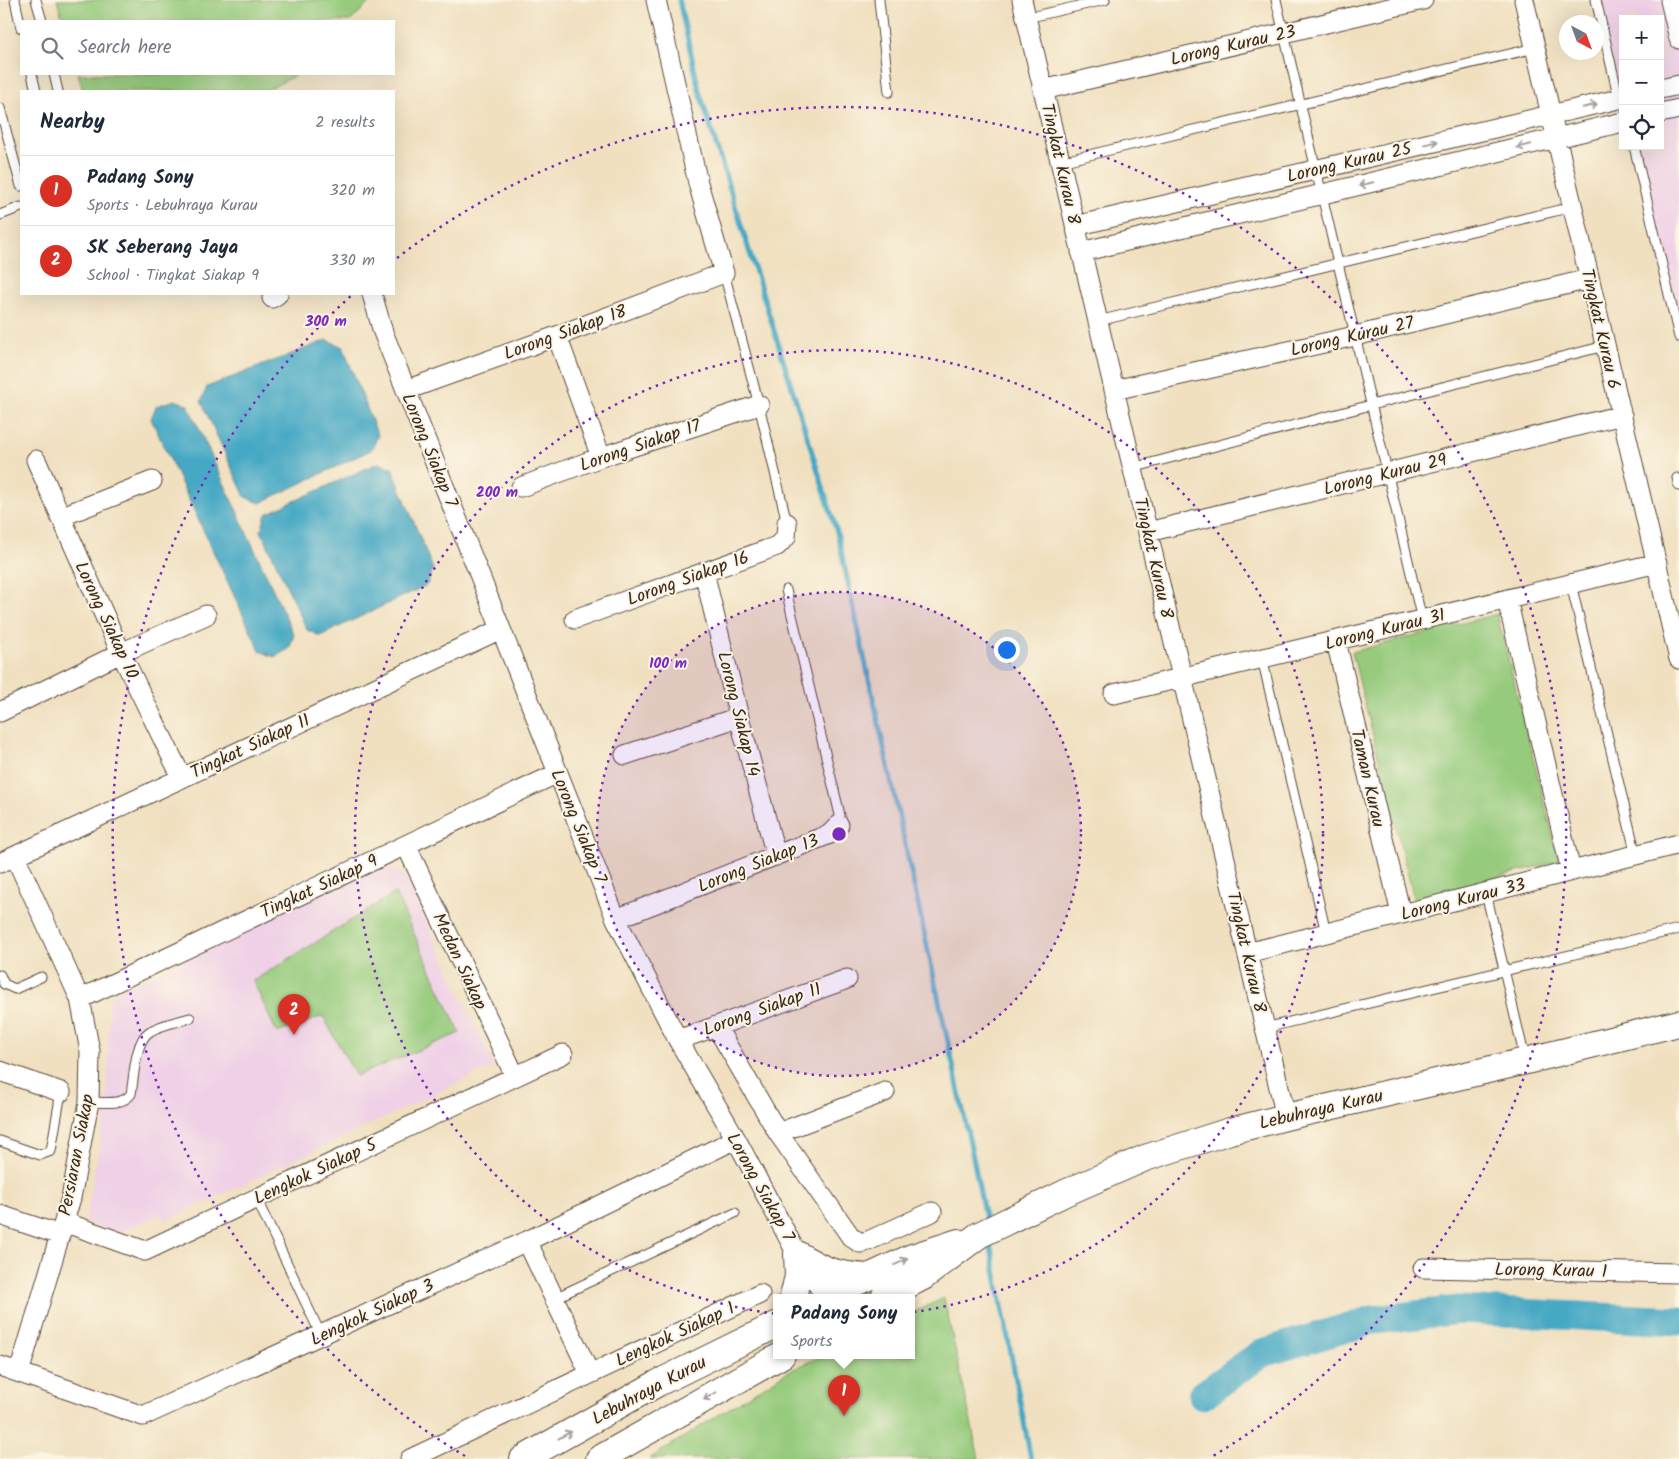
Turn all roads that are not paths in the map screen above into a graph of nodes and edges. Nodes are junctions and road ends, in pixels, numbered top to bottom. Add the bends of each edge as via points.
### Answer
1 (15, 0) edge
2 (36, 0) edge
3 (656, 0) edge
4 (879, 0) edge
5 (1104, 0) edge
6 (1276, 0) edge
7 (1423, 0) edge
8 (1524, 0) edge
9 (1596, 0) edge
10 (1670, 0) edge
11 (1024, 9) edge
12 (42, 20) edge
13 (20, 23) edge
14 (1284, 33) junction
15 (1679, 39) edge
16 (1535, 48) junction
17 (32, 75) edge
18 (54, 75) edge
19 (1679, 85) edge
20 (1664, 88) edge
21 (36, 90) edge
22 (58, 90) edge
23 (1043, 90) junction
24 (1619, 90) edge
25 (890, 92) dead end
26 (1619, 98) edge
27 (1300, 104) junction
28 (0, 108) edge
29 (1679, 108) edge
30 (1664, 112) edge
31 (1551, 115) junction
32 (1619, 123) edge
33 (1556, 138) junction
34 (1635, 150) edge
35 (1060, 162) junction
36 (1316, 170) junction
37 (20, 182) edge
38 (1322, 194) junction
39 (20, 207) edge
40 (1572, 207) junction
41 (0, 215) edge
42 (1075, 226) junction
43 (1082, 252) junction
44 (1338, 263) junction
45 (724, 273) junction
46 (1589, 279) junction
47 (372, 295) edge
48 (1098, 321) junction
49 (557, 336) junction
50 (1355, 336) junction
51 (1679, 337) edge
52 (1605, 346) junction
53 (406, 390) junction
54 (1114, 390) junction
55 (759, 404) junction
56 (1371, 405) junction
57 (1622, 415) junction
58 (600, 457) junction
59 (36, 460) dead end
60 (1132, 468) junction
61 (1387, 473) junction
62 (152, 481) dead end
63 (522, 487) dead end
64 (60, 517) junction
65 (787, 523) joint
66 (1148, 532) junction
67 (1657, 564) junction
68 (704, 572) junction
69 (1571, 584) junction
70 (786, 590) dead end
71 (1507, 600) junction
72 (206, 615) dead end
73 (575, 619) dead end
74 (1422, 620) junction
75 (501, 628) junction
76 (1676, 629) edge
77 (1336, 641) junction
78 (121, 653) junction
79 (1262, 658) junction
80 (1679, 659) edge
81 (1182, 678) junction
82 (1114, 694) dead end
83 (1, 710) edge
84 (739, 717) junction
85 (625, 755) dead end
86 (558, 773) junction
87 (182, 778) junction
88 (838, 825) joint
89 (1679, 844) edge
90 (406, 845) junction
91 (1636, 855) junction
92 (776, 856) junction
93 (7, 859) edge
94 (1571, 871) junction
95 (1486, 893) junction
96 (1401, 914) junction
97 (616, 919) junction
98 (1679, 929) edge
99 (1326, 933) junction
100 (1247, 953) junction
101 (1504, 970) junction
102 (0, 975) edge
103 (41, 977) dead end
104 (847, 979) dead end
105 (80, 999) junction
106 (190, 1018) dead end
107 (1679, 1023) edge
108 (716, 1026) junction
109 (1265, 1028) junction
110 (678, 1040) junction
111 (563, 1054) dead end
112 (1526, 1061) junction
113 (0, 1071) edge
114 (515, 1076) junction
115 (61, 1092) joint
116 (885, 1092) dead end
117 (89, 1102) junction
118 (1286, 1116) junction
119 (778, 1133) junction
120 (736, 1140) junction
121 (0, 1142) edge
122 (256, 1198) junction
123 (932, 1212) dead end
124 (735, 1213) dead end
125 (0, 1215) edge
126 (62, 1229) junction
127 (978, 1235) junction
128 (527, 1241) junction
129 (798, 1254) junction
130 (1423, 1268) dead end
131 (1679, 1273) edge
132 (868, 1277) junction
133 (760, 1294) dead end
134 (794, 1294) edge
135 (824, 1294) edge
136 (832, 1294) edge
137 (890, 1294) edge
138 (555, 1298) junction
139 (773, 1330) edge
140 (320, 1335) junction
141 (773, 1336) edge
142 (775, 1359) edge
143 (0, 1366) edge
144 (19, 1373) junction
145 (590, 1374) junction
146 (742, 1378) junction
147 (658, 1383) junction
148 (675, 1416) junction
149 (410, 1459) edge
150 (523, 1459) edge
151 (599, 1459) edge

1 - 13 lane
2 - 12 lane
3 - 45 street via 698,183
4 - 25 lane
5 - 11 lane
6 - 14 lane
7 - 14 street, Lorong Kurau 23
8 - 16 street, Tingkat Kurau 6
9 - 24 lane
10 - 15 street
11 - 23 street, Tingkat Kurau 8
14 - 23 street, Lorong Kurau 23
14 - 27 lane
16 - 27 lane
16 - 31 street, Tingkat Kurau 6
17 - 21 lane
18 - 22 lane
19 - 20 street
23 - 35 street, Tingkat Kurau 8
31 -> 26 street, Lorong Kurau 25
27 - 35 lane
27 - 36 lane
28 - 37 lane
29 - 30 street
31 - 33 street, Tingkat Kurau 6
36 -> 31 street, Lorong Kurau 25
32 - 33 street, Lorong Kurau 25
33 -> 38 street, Lorong Kurau 25
33 - 40 street, Tingkat Kurau 6
34 - 51 lane
35 - 42 street, Tingkat Kurau 8
36 - 38 lane
36 - 42 street, Lorong Kurau 25
38 - 43 street, Lorong Kurau 25
38 - 44 lane
39 - 41 lane
40 - 44 lane
40 - 46 street, Tingkat Kurau 6
42 - 43 street, Tingkat Kurau 8
43 - 48 street, Tingkat Kurau 8
44 - 48 lane
44 - 50 lane
45 - 49 street, Lorong Siakap 18
45 - 55 lane
46 - 50 street, Lorong Kurau 27
46 - 52 street, Tingkat Kurau 6
47 - 53 street, Lorong Siakap 7 via 382,332
48 - 54 street, Tingkat Kurau 8
49 - 53 street, Lorong Siakap 18
49 - 58 street
50 - 54 street, Lorong Kurau 27
50 - 56 lane
52 - 56 lane
52 - 57 street, Tingkat Kurau 6
53 - 75 street, Lorong Siakap 7
54 - 60 street, Tingkat Kurau 8
55 - 58 street, Lorong Siakap 17
55 - 65 lane
56 - 60 lane
56 - 61 lane
57 - 61 street, Lorong Kurau 29
57 - 67 street, Tingkat Kurau 6
58 - 63 street, Lorong Siakap 17
59 - 64 street, Lorong Siakap 10
60 - 66 street, Tingkat Kurau 8
61 - 66 street, Lorong Kurau 29
61 - 74 lane
62 - 64 street
64 - 78 street, Lorong Siakap 10
65 - 68 street, Lorong Siakap 16 via 786,537 777,546
66 - 81 street, Tingkat Kurau 8
67 - 69 street, Lorong Kurau 31
67 - 76 street, Tingkat Kurau 6
68 - 73 street, Lorong Siakap 16
68 - 84 street, Lorong Siakap 14
69 - 71 street, Lorong Kurau 31
69 - 91 lane
70 - 88 lane, Lorong Siakap 13 via 840,815
71 - 74 street, Lorong Kurau 31
71 - 94 street
72 - 78 street
74 - 77 street, Lorong Kurau 31
75 - 86 street, Lorong Siakap 7
75 - 87 street, Tingkat Siakap 11
76 - 80 street, Tingkat Kurau 6
77 - 79 street, Lorong Kurau 31
77 - 96 street, Taman Kurau
78 - 83 street
78 - 87 street, Lorong Siakap 10
79 - 81 street, Lorong Kurau 31
79 - 99 lane
81 - 82 street, Lorong Kurau 31
81 - 100 street, Tingkat Kurau 8
84 - 85 street
84 - 92 street, Lorong Siakap 14
86 - 90 street, Tingkat Siakap 9
86 - 97 street, Lorong Siakap 7
87 - 93 street, Tingkat Siakap 11
88 - 92 street, Lorong Siakap 13 via 830,834
89 - 91 street, Lorong Kurau 33
90 - 105 street, Tingkat Siakap 9
90 - 114 street, Medan Siakap
91 - 94 street, Lorong Kurau 33
92 - 97 street, Lorong Siakap 13
93 - 105 street, Persiaran Siakap
94 - 95 street, Lorong Kurau 33
95 - 96 street, Lorong Kurau 33
95 - 101 lane
96 - 99 street, Lorong Kurau 33
97 - 110 street, Lorong Siakap 7
98 - 101 lane
99 - 100 street, Lorong Kurau 33
100 - 109 street, Tingkat Kurau 8
101 - 109 lane
101 - 112 lane
102 - 103 lane via 4,984 15,989
104 - 108 street, Lorong Siakap 11
105 - 117 street, Persiaran Siakap via 90,1051
106 - 117 lane via 148,1033 138,1050 132,1094 128,1099
107 - 112 street, Lebuhraya Kurau
108 - 110 street, Lorong Siakap 11
108 - 119 street
109 - 118 street, Tingkat Kurau 8
110 - 120 street, Lorong Siakap 7
111 - 114 street, Lengkok Siakap 5
112 - 118 street, Lebuhraya Kurau
113 - 115 street
114 - 122 street, Lengkok Siakap 5
115 - 121 lane via 51,1151 40,1155
116 - 119 street
117 - 126 street, Persiaran Siakap
118 - 127 street, Lebuhraya Kurau via 1145,1158
119 - 123 street via 851,1237 860,1243
120 - 128 street, Lengkok Siakap 3
120 - 129 street, Lorong Siakap 7
122 - 126 street, Lengkok Siakap 5 via 145,1251
122 - 140 lane
124 - 138 lane
125 - 126 street, Lengkok Siakap 5
126 - 144 street, Persiaran Siakap
132 -> 127 street, Lebuhraya Kurau via 912,1257
127 - 137 street, Lebuhraya Kurau via 923,1277
128 - 138 street
128 - 140 street, Lengkok Siakap 3
129 - 132 street via 831,1272
129 - 134 street
129 - 135 street, Lorong Siakap 7
130 - 131 street, Lorong Kurau 1
132 - 136 street, Lebuhraya Kurau
133 - 145 street, Lengkok Siakap 1
138 - 145 street
139 - 147 street, Lebuhraya Kurau
140 - 144 street, Lengkok Siakap 3 via 143,1416
141 - 146 street via 771,1343 754,1359
142 - 146 street, Lebuhraya Kurau
143 - 144 street, Lengkok Siakap 3
145 - 149 street, Lengkok Siakap 1
146 -> 148 street, Lebuhraya Kurau
147 - 148 street via 673,1384 683,1396 684,1405
150 -> 147 street, Lebuhraya Kurau
148 - 151 street, Lebuhraya Kurau

